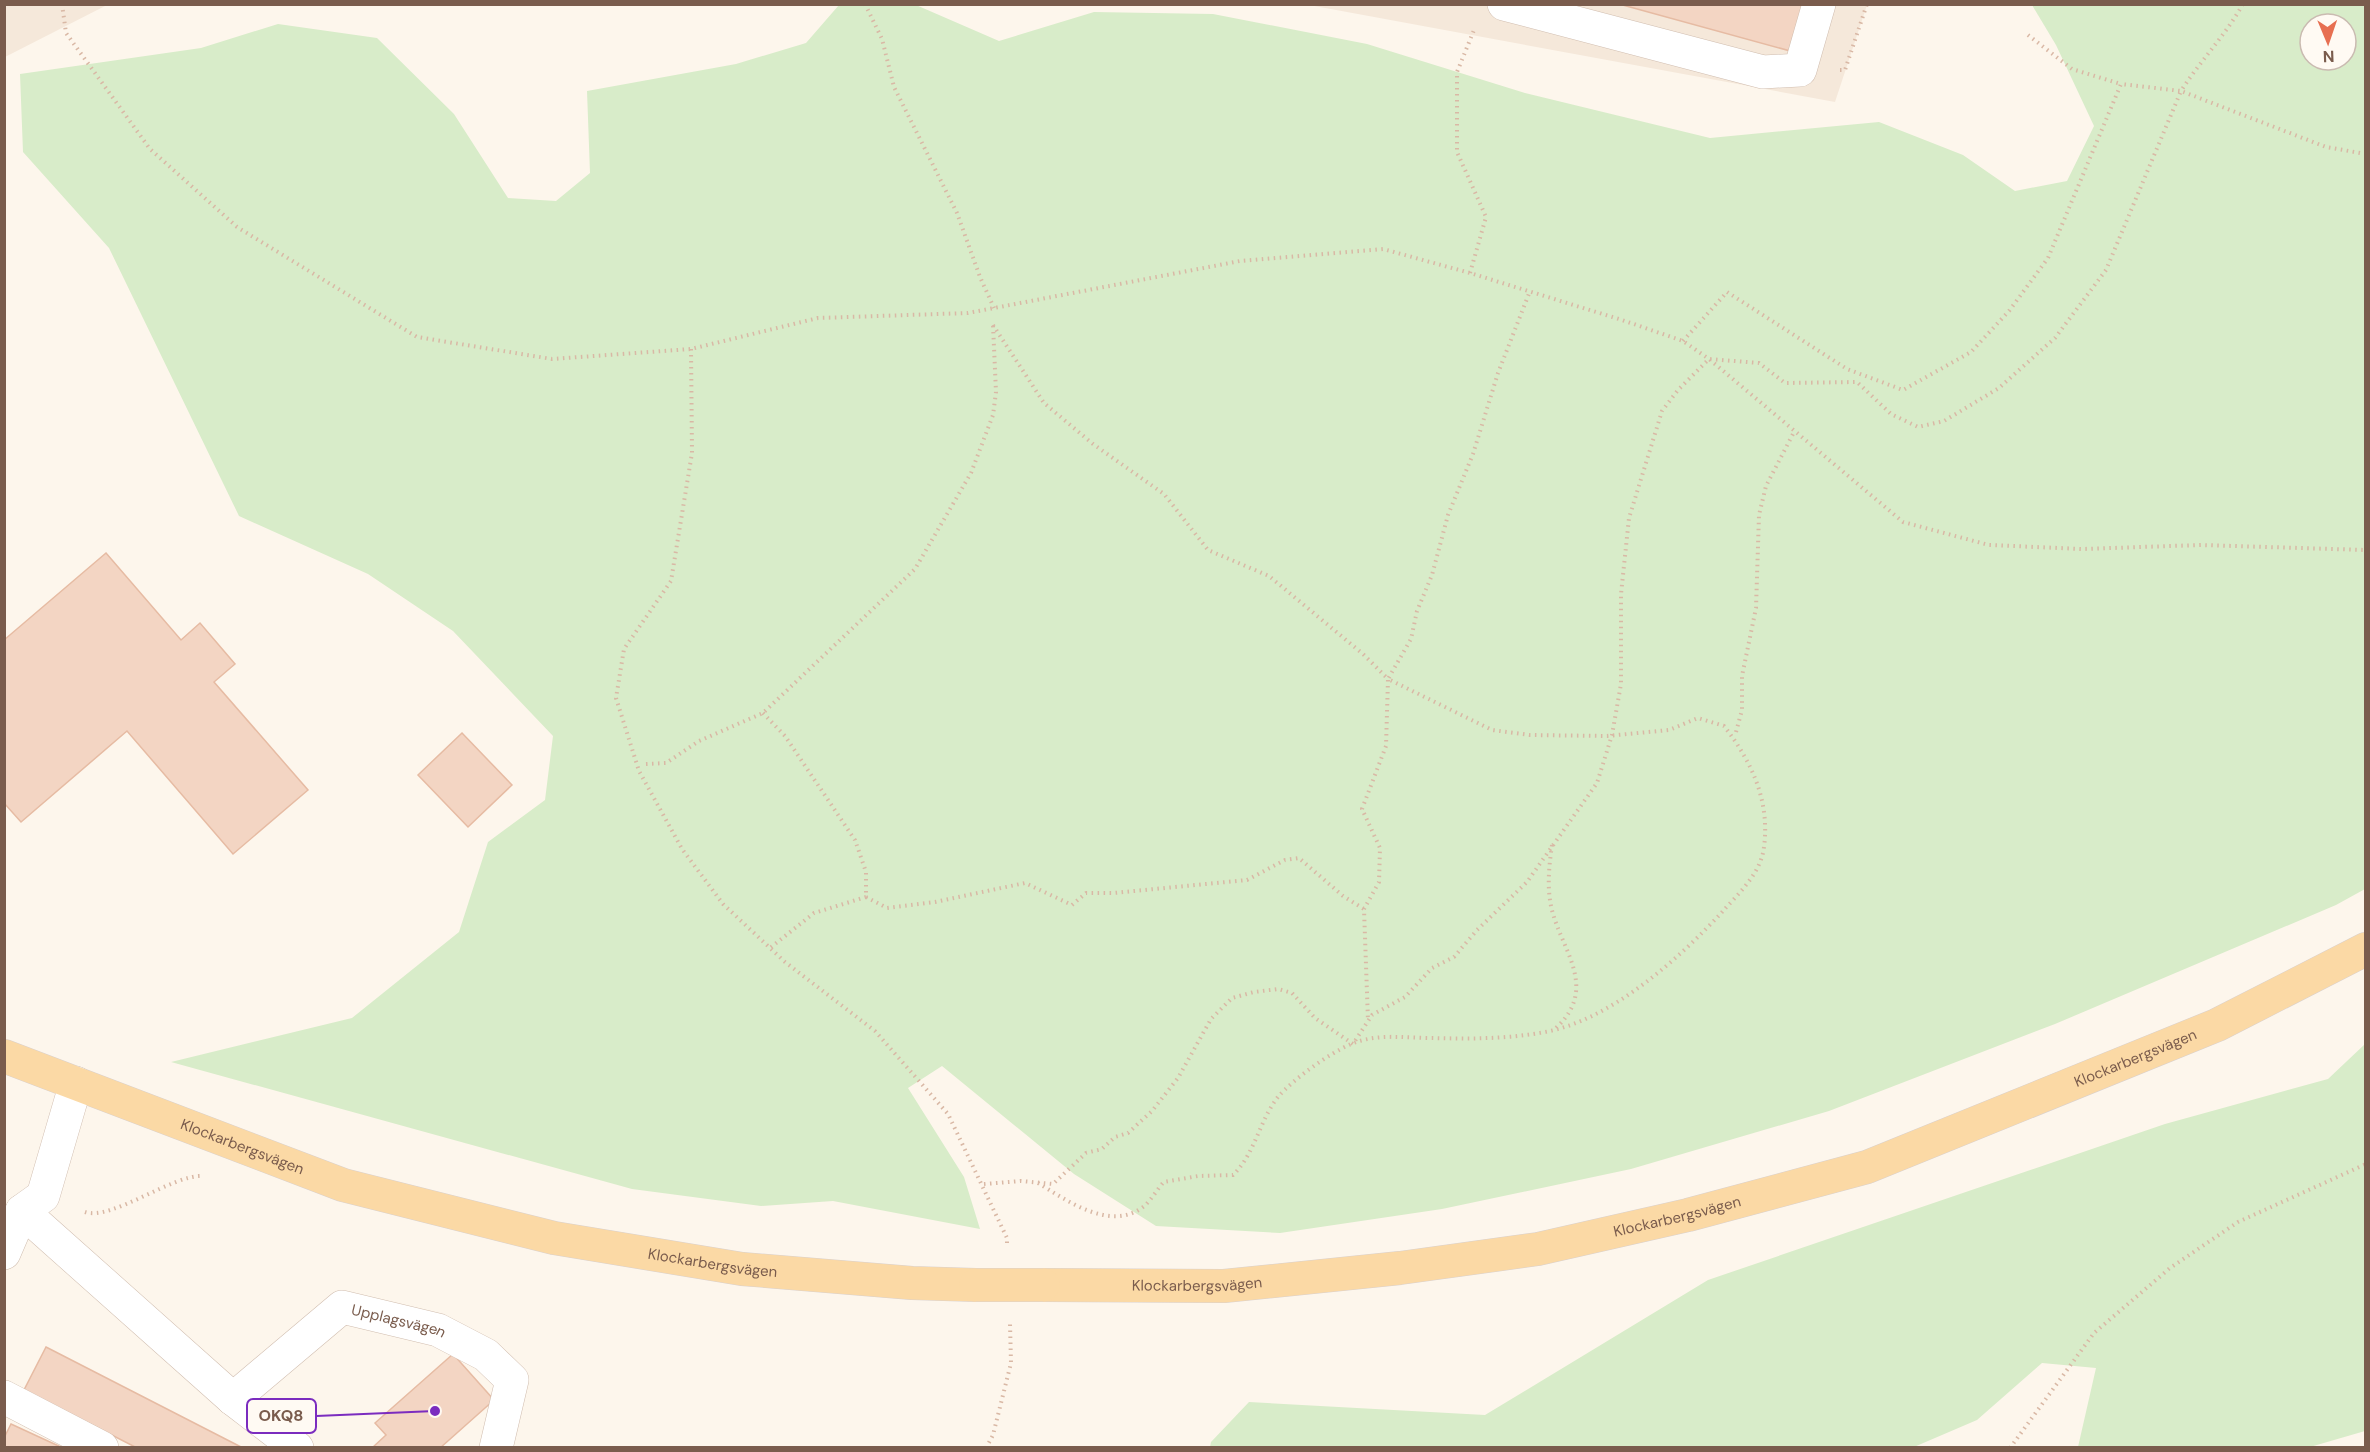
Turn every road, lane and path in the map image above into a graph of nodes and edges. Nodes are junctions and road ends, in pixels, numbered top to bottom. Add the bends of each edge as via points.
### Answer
1 (62, 4) edge
2 (832, 4) edge
3 (838, 4) edge
4 (865, 4) edge
5 (1504, 4) edge
6 (1819, 4) edge
7 (2243, 4) edge
8 (1476, 24) dead end
9 (2028, 35) dead end
10 (2121, 84) junction
11 (2181, 91) junction
12 (2366, 154) edge
13 (1470, 273) junction
14 (1530, 291) junction
15 (994, 308) junction
16 (1683, 341) junction
17 (691, 349) junction
18 (1709, 359) junction
19 (1794, 432) junction
20 (2366, 550) edge
21 (1388, 679) junction
22 (763, 713) junction
23 (1736, 732) dead end
24 (1612, 735) junction
25 (645, 764) dead end
26 (1552, 845) junction
27 (866, 897) junction
28 (1364, 909) junction
29 (770, 948) junction
30 (2366, 949) edge
31 (1368, 1021) junction
32 (1554, 1030) junction
33 (1353, 1044) junction
34 (4, 1056) edge
35 (76, 1083) junction
36 (2366, 1164) edge
37 (1036, 1182) junction
38 (984, 1184) junction
39 (22, 1211) junction
40 (1008, 1249) dead end
41 (4, 1252) edge
42 (1010, 1317) dead end
43 (4, 1397) edge
44 (234, 1399) junction
45 (102, 1448) edge
46 (297, 1448) edge
47 (496, 1448) edge
48 (986, 1448) edge
49 (2010, 1448) edge

1 - 17 path via 66,33 150,149 237,227 417,337 552,359
2 - 3 path
4 - 15 path via 882,39 898,97 957,213
5 - 6 street via 1763,72 1800,70
7 - 11 path via 2228,31
8 - 13 path via 1457,72 1457,152 1486,217
9 - 10 path via 2072,69
10 - 11 path
10 - 16 path via 2048,258 2009,311 1971,352 1903,390 1847,369 1727,292
11 - 12 path via 2326,147
11 - 18 path via 2106,270 2055,338 1999,388 1944,421 1918,427 1892,414 1857,382 1785,383 1759,363
13 - 14 path
13 - 15 path via 1383,249 1240,261
14 - 16 path
14 - 21 path via 1448,515 1411,639
15 - 17 path via 968,313 818,318
16 - 18 path
17 - 29 path via 692,453 671,581 624,649 616,698 639,771 682,849 723,904
18 - 19 path
18 - 24 path via 1662,411 1629,518 1621,594 1621,684
19 - 20 path via 1904,522 1989,545
19 - 23 path via 1766,486 1759,515 1756,608
21 - 22 path via 1269,576 1208,550 1164,494 1093,444 1044,403 993,325 993,415 971,473 915,570
21 - 24 path via 1492,730 1530,735
21 - 28 path via 1386,746 1362,809 1380,849 1379,882
22 - 25 path via 699,741 666,764
22 - 27 path via 785,736 855,840 866,872
24 - 26 path via 1596,783
24 - 32 path via 1669,730 1698,718 1724,726 1753,770 1764,808 1764,849 1751,880 1652,978 1601,1011
26 - 31 path via 1527,882 1454,957 1432,968 1404,997
26 - 32 path via 1548,877 1552,908 1576,970 1576,990 1567,1018
27 - 28 path via 886,908 1025,883 1072,905 1086,893 1247,880 1285,860 1299,858
27 - 29 path via 814,913
28 - 31 path
29 - 38 path via 875,1031 948,1114
30 - 35 main road, Klockarbergsvägen, bridge via 2217,1025 1867,1167 1688,1215 1538,1249 1224,1286 912,1283 742,1269 554,1238 343,1185
31 - 33 path
32 - 33 path via 1484,1039 1385,1035
33 - 37 path via 1298,1079 1278,1098 1245,1164 1233,1175 1164,1182 1143,1207 1124,1215 1100,1215 1072,1204
33 - 37 path via 1316,1018 1292,993 1278,989 1232,998 1211,1019 1178,1078 1152,1111 1128,1133 1115,1137 1102,1149 1086,1152 1053,1184
34 - 35 main road, Klockarbergsvägen
35 - 39 street via 43,1196
36 - 49 path via 2238,1222 2170,1268 2094,1333
37 - 38 path
38 - 40 path
39 - 41 street
39 - 44 street
42 - 48 path via 1011,1362 993,1435
43 - 45 street
44 - 46 street
44 - 47 street, Upplagsvägen via 342,1307 438,1330 486,1355 512,1380

